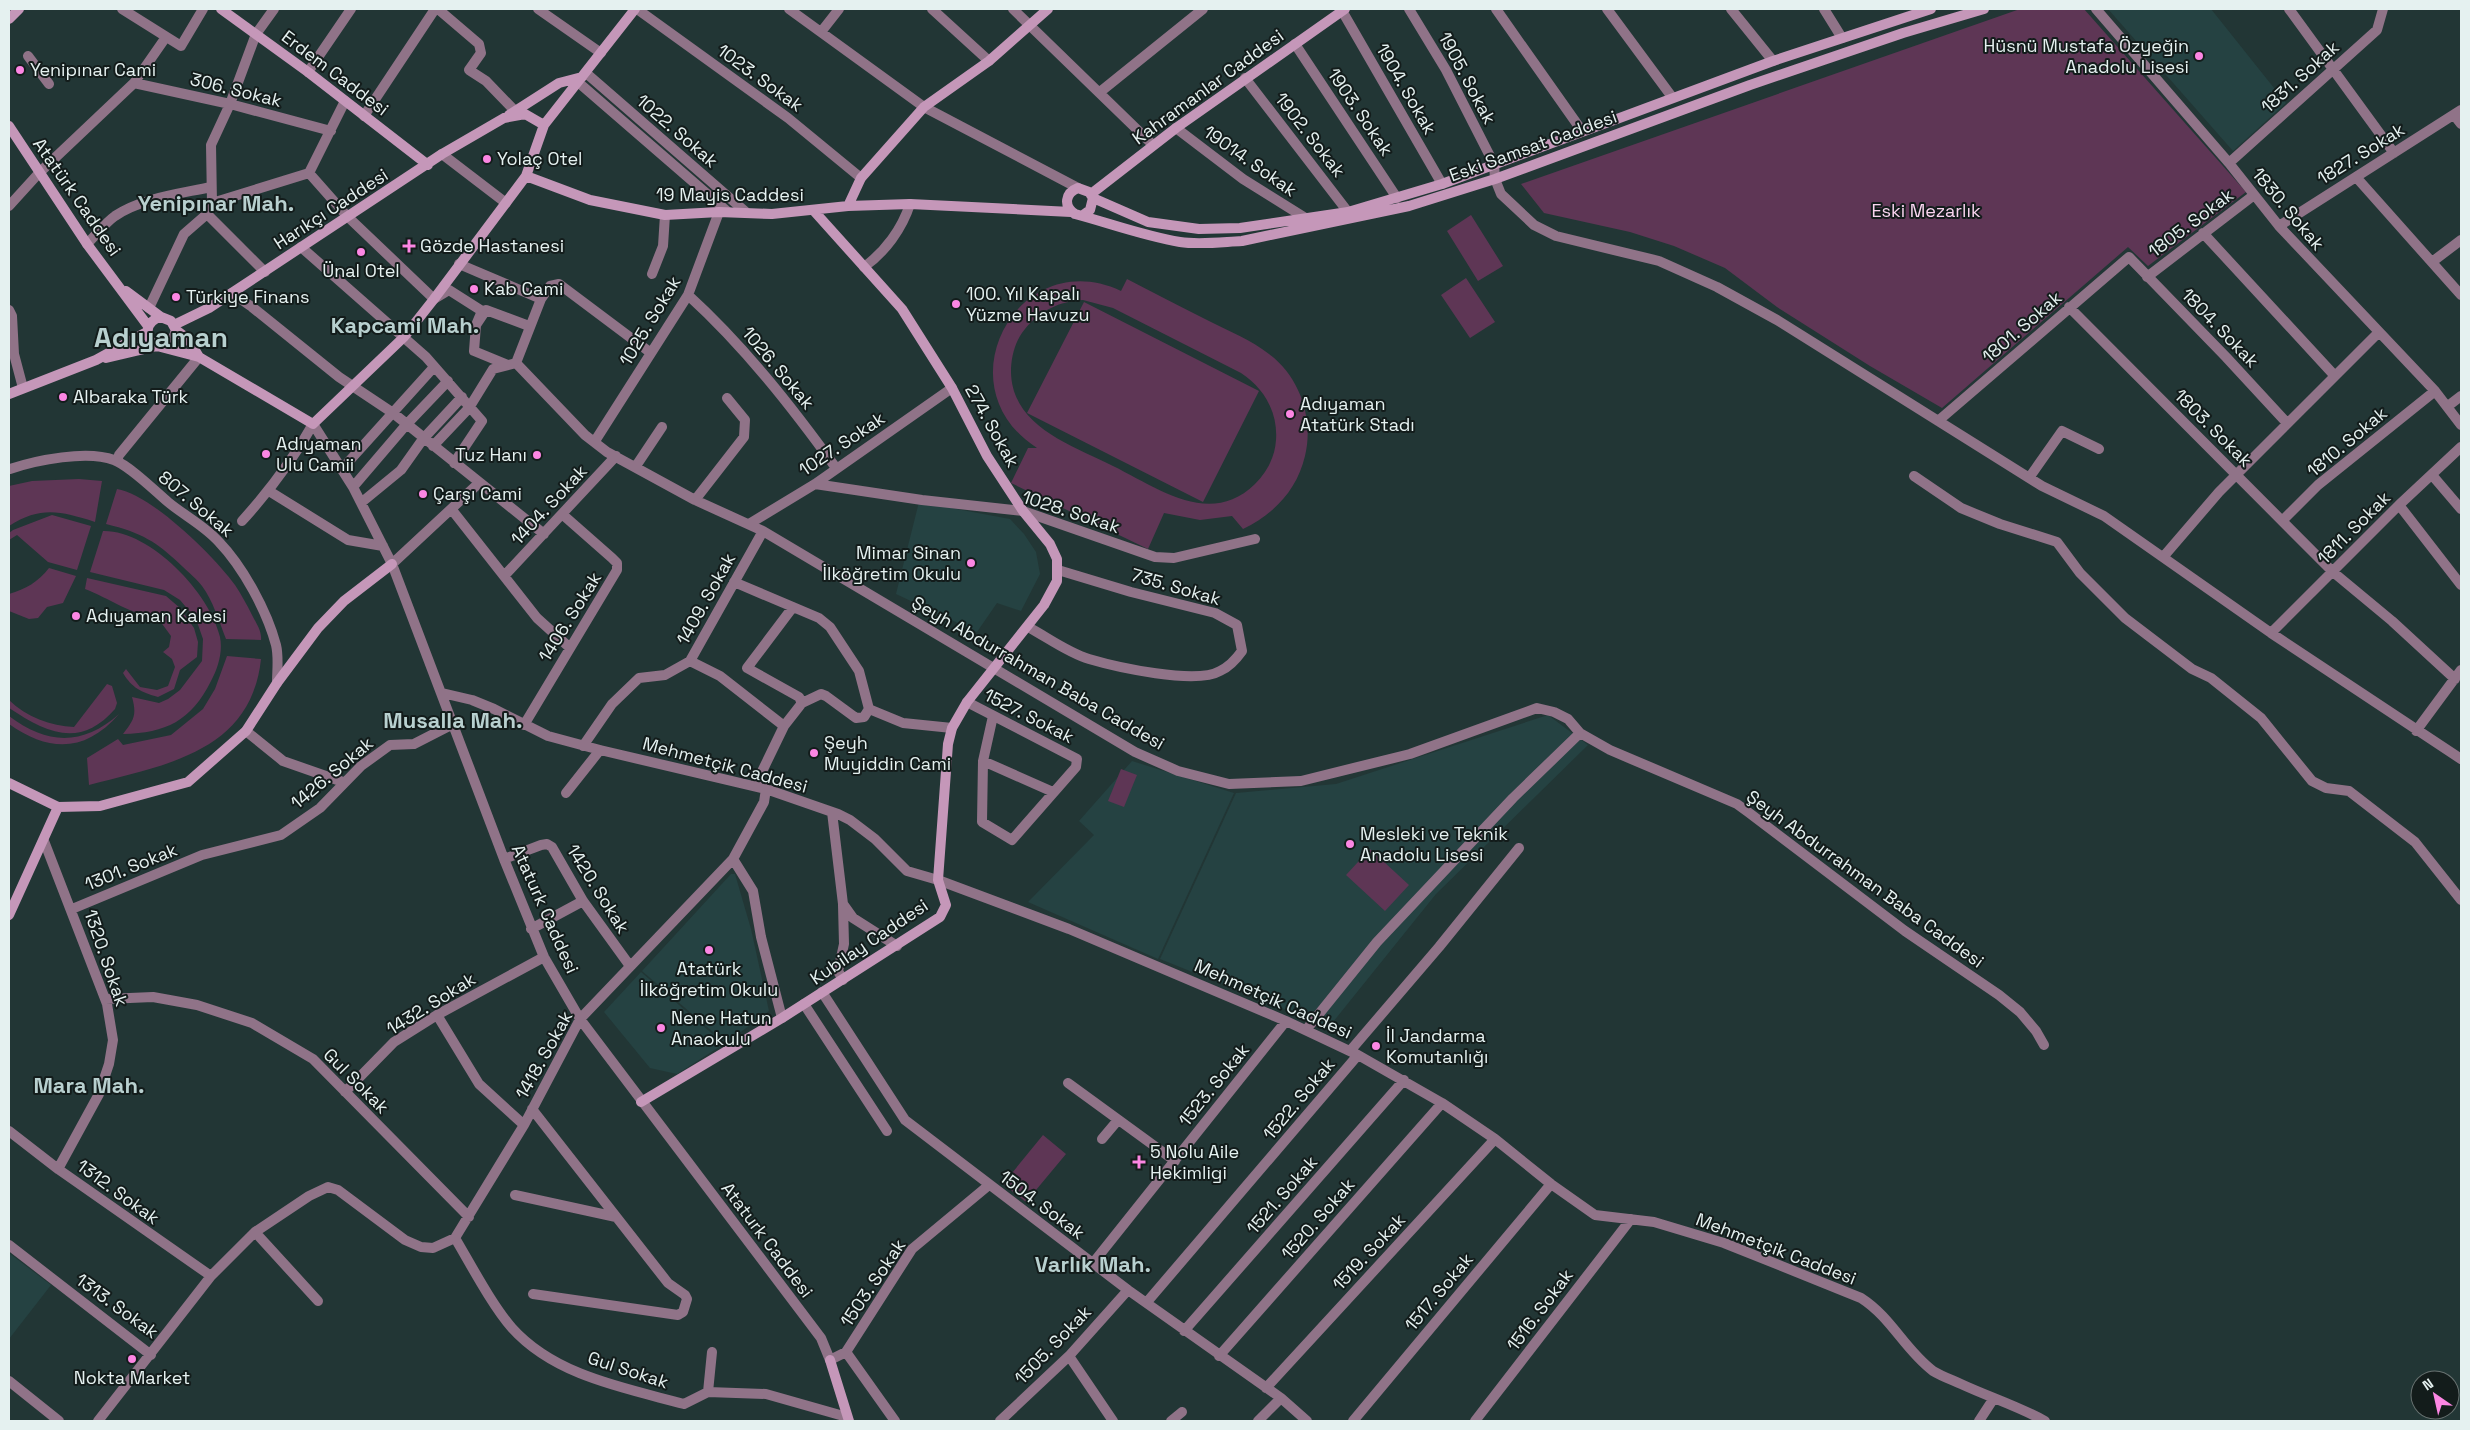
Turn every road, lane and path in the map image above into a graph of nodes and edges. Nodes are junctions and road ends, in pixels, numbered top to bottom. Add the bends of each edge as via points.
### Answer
1 (19, 9) edge
2 (122, 9) edge
3 (203, 9) edge
4 (221, 9) edge
5 (274, 9) edge
6 (351, 9) edge
7 (436, 9) edge
8 (538, 9) edge
9 (636, 9) edge
10 (789, 9) edge
11 (840, 9) edge
12 (932, 9) edge
13 (1013, 9) edge
14 (1048, 9) edge
15 (1204, 9) edge
16 (1343, 9) edge
17 (1409, 9) edge
18 (1496, 9) edge
19 (1607, 9) edge
20 (1731, 9) edge
21 (1824, 9) edge
22 (1932, 9) edge
23 (1984, 9) edge
24 (2096, 9) edge
25 (2289, 9) edge
26 (2383, 9) edge
27 (9, 19) edge
28 (1030, 24) junction
29 (821, 32) junction
30 (256, 34) junction
31 (166, 37) junction
32 (1842, 38) junction
33 (1295, 44) junction
34 (602, 53) junction
35 (28, 56) dead end
36 (989, 61) junction
37 (1772, 61) junction
38 (2334, 68) junction
39 (308, 72) junction
40 (582, 78) junction
41 (1245, 78) junction
42 (134, 83) junction
43 (49, 84) dead end
44 (1100, 92) junction
45 (1672, 97) junction
46 (345, 101) junction
47 (230, 104) junction
48 (924, 107) junction
49 (514, 111) junction
50 (2458, 112) edge
51 (364, 116) junction
52 (504, 118) junction
53 (544, 124) junction
54 (2461, 124) edge
55 (9, 126) edge
56 (1176, 128) junction
57 (330, 131) junction
58 (1582, 131) junction
59 (1153, 145) junction
60 (2394, 153) junction
61 (442, 154) junction
62 (2229, 163) junction
63 (1494, 164) junction
64 (428, 165) junction
65 (39, 173) junction
66 (309, 173) junction
67 (526, 176) junction
68 (2356, 177) junction
69 (861, 178) junction
70 (1495, 178) junction
71 (1442, 184) junction
72 (211, 187) junction
73 (1078, 188) junction
74 (2254, 195) junction
75 (1092, 196) junction
76 (1398, 198) junction
77 (10, 203) edge
78 (212, 203) junction
79 (506, 203) junction
80 (910, 204) junction
81 (848, 206) junction
82 (814, 211) junction
83 (724, 212) junction
84 (1071, 212) junction
85 (1348, 212) junction
86 (747, 213) junction
87 (207, 214) junction
88 (665, 215) junction
89 (1083, 215) junction
90 (347, 216) junction
91 (1307, 219) junction
92 (2279, 226) junction
93 (2203, 233) junction
94 (2461, 240) edge
95 (87, 244) junction
96 (300, 246) junction
97 (2129, 257) joint
98 (2432, 262) junction
99 (459, 264) junction
100 (864, 267) junction
101 (265, 272) junction
102 (652, 274) dead end
103 (2148, 277) junction
104 (119, 286) junction
105 (232, 293) junction
106 (688, 295) junction
107 (2461, 295) edge
108 (434, 299) junction
109 (541, 299) junction
110 (2069, 307) junction
111 (149, 308) junction
112 (9, 310) edge
113 (161, 317) junction
114 (476, 325) junction
115 (529, 326) junction
116 (175, 328) junction
117 (148, 329) junction
118 (2378, 333) junction
119 (404, 337) junction
120 (160, 346) junction
121 (651, 353) junction
122 (11, 354) edge
123 (199, 357) junction
124 (96, 360) junction
125 (512, 364) junction
126 (434, 367) junction
127 (2334, 375) junction
128 (448, 381) junction
129 (354, 385) junction
130 (23, 388) junction
131 (952, 388) junction
132 (2435, 391) junction
133 (9, 394) edge
134 (2461, 396) edge
135 (462, 397) junction
136 (727, 398) dead end
137 (2448, 406) junction
138 (469, 408) junction
139 (392, 413) junction
140 (1938, 421) junction
141 (2286, 423) junction
142 (313, 424) junction
143 (406, 424) junction
144 (2461, 424) edge
145 (662, 427) dead end
146 (423, 439) junction
147 (595, 441) junction
148 (433, 446) junction
149 (2461, 447) edge
150 (2099, 449) dead end
151 (616, 456) junction
152 (117, 461) junction
153 (454, 463) junction
154 (636, 466) junction
155 (836, 468) junction
156 (342, 469) junction
157 (9, 470) edge
158 (2432, 474) junction
159 (1914, 476) dead end
160 (2237, 476) junction
161 (2029, 478) junction
162 (479, 483) junction
163 (815, 484) junction
164 (353, 487) junction
165 (269, 491) junction
166 (695, 500) junction
167 (362, 502) junction
168 (2400, 505) junction
169 (2461, 509) edge
170 (452, 510) junction
171 (1023, 511) junction
172 (562, 514) junction
173 (242, 521) dead end
174 (2282, 521) junction
175 (748, 524) junction
176 (763, 531) junction
177 (544, 534) junction
178 (1255, 539) dead end
179 (383, 546) junction
180 (2164, 556) junction
181 (392, 564) junction
182 (1058, 570) junction
183 (2333, 572) junction
184 (505, 576) junction
185 (734, 582) junction
186 (2461, 585) edge
187 (793, 607) junction
188 (1028, 627) junction
189 (2271, 633) junction
190 (569, 647) junction
191 (690, 661) junction
192 (994, 666) junction
193 (2461, 670) edge
194 (2455, 679) junction
195 (277, 683) junction
196 (442, 693) junction
197 (967, 702) junction
198 (802, 703) junction
199 (869, 709) junction
200 (993, 716) junction
201 (453, 724) junction
202 (524, 725) junction
203 (784, 726) junction
204 (952, 728) junction
205 (2416, 731) junction
206 (246, 732) junction
207 (1580, 733) junction
208 (583, 746) junction
209 (600, 750) junction
210 (2461, 760) edge
211 (983, 761) junction
212 (343, 782) junction
213 (9, 783) edge
214 (755, 786) junction
215 (766, 789) junction
216 (1054, 792) junction
217 (566, 793) dead end
218 (58, 808) junction
219 (832, 812) junction
220 (44, 840) junction
221 (1519, 848) dead end
222 (202, 855) joint
223 (504, 859) junction
224 (733, 859) junction
225 (938, 880) junction
226 (2461, 900) edge
227 (583, 901) junction
228 (843, 904) junction
229 (72, 909) junction
230 (9, 915) edge
231 (532, 929) junction
232 (897, 946) junction
233 (544, 958) junction
234 (630, 966) junction
235 (843, 980) junction
236 (822, 992) junction
237 (106, 999) junction
238 (804, 1004) junction
239 (436, 1015) junction
240 (782, 1018) junction
241 (580, 1019) junction
242 (1286, 1021) junction
243 (1306, 1030) junction
244 (2044, 1045) dead end
245 (1354, 1053) junction
246 (1404, 1080) junction
247 (1068, 1083) dead end
248 (345, 1092) junction
249 (641, 1102) junction
250 (1442, 1103) junction
251 (532, 1109) junction
252 (1118, 1120) junction
253 (524, 1125) junction
254 (9, 1131) edge
255 (887, 1131) dead end
256 (1102, 1139) dead end
257 (1495, 1139) junction
258 (1175, 1161) junction
259 (58, 1169) junction
260 (1551, 1184) junction
261 (990, 1185) junction
262 (515, 1195) dead end
263 (470, 1217) junction
264 (616, 1217) junction
265 (1630, 1219) junction
266 (255, 1232) junction
267 (455, 1238) junction
268 (9, 1244) edge
269 (1093, 1263) junction
270 (211, 1276) junction
271 (1128, 1290) junction
272 (533, 1294) dead end
273 (318, 1301) dead end
274 (1147, 1302) junction
275 (1184, 1331) junction
276 (712, 1352) dead end
277 (846, 1352) junction
278 (151, 1355) junction
279 (1069, 1356) junction
280 (1219, 1356) junction
281 (830, 1360) junction
282 (9, 1381) edge
283 (1266, 1388) junction
284 (708, 1392) junction
285 (1281, 1398) junction
286 (1994, 1398) junction
287 (1182, 1412) dead end
288 (848, 1419) edge
289 (59, 1421) edge
290 (98, 1421) edge
291 (894, 1421) edge
292 (1000, 1421) edge
293 (1113, 1421) edge
294 (1170, 1421) edge
295 (1258, 1421) edge
296 (1307, 1421) edge
297 (1353, 1421) edge
298 (1475, 1421) edge
299 (1979, 1421) edge
300 (2045, 1421) edge

1 - 27 street
2 - 31 street
3 - 31 street via 181,46
4 - 30 street, Erdem Caddesi
5 - 30 street
6 - 39 street
7 - 49 street via 479,44 481,53 469,70 486,81
7 - 51 street
8 - 34 street
9 - 34 street
9 - 69 street, 1023. Sokak via 788,118
10 - 29 street
11 - 29 street
12 - 36 street
13 - 28 street
14 - 28 street
15 - 44 street
16 - 33 street, Kahramanlar Caddesi
16 - 71 street, 1904. Sokak
17 - 63 street, 1905. Sokak via 1446,70
18 - 58 street
19 - 45 street
20 - 37 street
21 - 32 street
22 - 32 street, Eski Samsat Caddesi
23 - 70 street, Eski Samsat Caddesi via 1750,85
24 - 62 street, 1830. Sokak
25 - 38 street
26 - 38 street, 1831. Sokak via 2377,30
28 - 36 street
28 - 44 street
29 - 48 street
30 - 39 street, Erdem Caddesi
30 - 47 street
31 - 42 street
32 - 37 street, Eski Samsat Caddesi
33 - 41 street, Kahramanlar Caddesi
33 - 76 street, 1903. Sokak
34 - 40 street
35 - 43 street
36 - 48 street
37 - 45 street, Eski Samsat Caddesi
38 - 60 street
38 - 62 street, 1831. Sokak
39 - 46 street, Erdem Caddesi
40 - 49 street, Harıkçı Caddesi via 559,83
40 - 53 street
40 - 83 street, 1022. Sokak
40 - 86 street, 1022. Sokak
41 - 56 street, Kahramanlar Caddesi
41 - 85 street, 1902. Sokak
42 - 47 street, 306. Sokak
42 - 65 street
44 - 59 street
45 - 58 street, Eski Samsat Caddesi
46 - 51 street, Erdem Caddesi
46 - 57 street
47 - 57 street, 306. Sokak
47 - 72 street via 211,145
48 - 69 street
48 - 73 street
49 - 52 street, Harıkçı Caddesi
50 - 54 street
50 - 60 street, 1827. Sokak
51 - 64 street, Erdem Caddesi
52 - 53 street, Harıkçı Caddesi via 525,114
52 - 61 street, Harıkçı Caddesi
53 - 67 street
55 - 65 street, Atatürk Caddesi
56 - 59 street, Kahramanlar Caddesi
56 - 91 street, 19014. Sokak via 1243,180
57 - 66 street
58 - 63 street, Eski Samsat Caddesi
59 - 75 street, Kahramanlar Caddesi
60 - 68 street, 1827. Sokak
61 - 64 street, Harıkçı Caddesi
61 - 79 street
62 - 74 street, 1830. Sokak
63 - 70 street
63 - 71 street, Eski Samsat Caddesi
64 - 90 street, Harıkçı Caddesi
65 - 77 street
65 - 95 street, Atatürk Caddesi
66 - 78 street
66 - 90 street
67 - 79 street
67 - 88 street, 19 Mayis Caddesi via 590,200
68 - 92 street, 1827. Sokak
68 - 98 street
69 - 81 street
70 - 89 street, Eski Samsat Caddesi via 1409,206 1242,241 1182,242
70 - 140 street via 1501,194 1534,225 1556,236 1659,262 1709,284 1777,320
71 - 76 street, Eski Samsat Caddesi
72 - 78 street
72 - 95 street via 157,198 129,209 114,217
73 - 75 street
73 - 84 street via 1068,196
74 - 92 street, 1830. Sokak
74 - 93 street, 1805. Sokak
75 - 89 street via 1090,210
75 - 91 street, Eski Samsat Caddesi via 1148,222 1183,228 1240,228
76 - 85 street, Eski Samsat Caddesi
78 - 87 street
79 - 99 street
80 - 81 street, 19 Mayis Caddesi
80 - 84 street, 19 Mayis Caddesi
80 - 100 street via 906,219 879,256
81 - 82 street, 19 Mayis Caddesi
82 - 86 street, 19 Mayis Caddesi
82 - 100 street, 274. Sokak
83 - 86 street, 19 Mayis Caddesi
83 - 88 street, 19 Mayis Caddesi
83 - 106 street, 1025. Sokak
84 - 89 street
85 - 91 street, Eski Samsat Caddesi
87 - 101 street
87 - 111 street via 184,234
88 - 102 street via 662,246
90 - 96 street, Harıkçı Caddesi
90 - 108 street
92 - 118 street, 1830. Sokak
93 - 103 street, 1805. Sokak
93 - 127 street
94 - 98 street
95 - 104 street, Atatürk Caddesi
96 - 101 street, Harıkçı Caddesi
96 - 119 street
97 - 103 street, 1804. Sokak
97 - 110 street, 1801. Sokak
98 - 107 street
99 - 108 street
99 - 109 street
100 - 131 street, 274. Sokak via 902,310
101 - 105 street, Harıkçı Caddesi
103 - 141 street, 1804. Sokak
104 - 111 street, Atatürk Caddesi
104 - 117 street, Atatürk Caddesi
105 - 116 street, Harıkçı Caddesi
105 - 129 street via 339,377
106 - 121 street, 1025. Sokak
106 - 155 street, 1026. Sokak via 724,328
108 - 114 street via 449,290 466,299 482,312
108 - 119 street
109 - 115 street
109 - 121 street via 550,286 559,284
110 - 140 street, 1801. Sokak
110 - 160 street, 1803. Sokak
111 - 113 street, Atatürk Caddesi
112 - 122 street via 12,316
113 - 116 street via 169,319
113 - 117 street via 154,320
114 - 115 street via 486,310
114 - 125 street via 474,351
115 - 125 street
116 - 120 street via 172,342
116 - 123 street
117 - 120 street via 150,341
117 - 124 street
118 - 127 street
118 - 132 street, 1830. Sokak
119 - 126 street
119 - 129 street
120 - 123 street
120 - 124 street
121 - 147 street, 1025. Sokak
122 - 130 street
123 - 142 street
123 - 152 street
124 - 130 street
125 - 138 street via 493,369
125 - 147 street, Şeyh Abdurrahman Baba Caddesi
126 - 128 street
126 - 139 street
127 - 141 street
128 - 135 street
128 - 143 street
129 - 139 street
129 - 142 street
130 - 133 street
131 - 155 street, 1027. Sokak
131 - 171 street, 274. Sokak via 987,456
132 - 137 street, 1830. Sokak
132 - 174 street, 1810. Sokak via 2318,485
134 - 137 street
135 - 138 street
135 - 146 street
136 - 166 street via 745,420 744,437
137 - 144 street, 1830. Sokak
138 - 148 street
138 - 153 street via 482,421
139 - 143 street
139 - 156 street
140 - 161 street
141 - 160 street
142 - 156 street, Ataturk Caddesi
142 - 165 street
143 - 146 street
143 - 164 street
145 - 154 street
146 - 148 street
146 - 167 street via 401,470
147 - 151 street, Şeyh Abdurrahman Baba Caddesi
148 - 153 street
149 - 158 street, 1811. Sokak
150 - 161 street via 2062,431
151 - 154 street, Şeyh Abdurrahman Baba Caddesi
151 - 172 street, 1404. Sokak
152 - 157 street, 807. Sokak via 69,457 24,464
152 - 195 street, 807. Sokak via 219,541 242,571 267,619 276,646
153 - 162 street
154 - 166 street, Şeyh Abdurrahman Baba Caddesi
155 - 163 street, 1027. Sokak
156 - 164 street, Ataturk Caddesi
158 - 168 street, 1811. Sokak
158 - 169 street
159 - 226 street via 1961,508 2057,542 2080,574 2125,618 2192,669 2211,678 2261,718 2312,781 2326,788 2349,791 2415,842
160 - 174 street, 1803. Sokak
160 - 180 street via 2219,492
161 - 180 street via 2104,516
162 - 170 street
162 - 177 street
163 - 171 street, 1028. Sokak
163 - 175 street, 1027. Sokak
164 - 167 street, Ataturk Caddesi
165 - 173 street
165 - 179 street via 348,540
166 - 175 street, Şeyh Abdurrahman Baba Caddesi
167 - 179 street, Ataturk Caddesi
168 - 183 street, 1811. Sokak
168 - 186 street
170 - 181 street
170 - 184 street
171 - 178 street, 1028. Sokak via 1155,557 1174,558
171 - 182 street, 274. Sokak via 1053,549
172 - 177 street, 1404. Sokak
172 - 190 street, 1406. Sokak via 617,564 613,579
174 - 183 street, 1803. Sokak
175 - 176 street, Şeyh Abdurrahman Baba Caddesi
176 - 185 street, 1409. Sokak
176 - 192 street, Şeyh Abdurrahman Baba Caddesi
177 - 184 street, 1404. Sokak
179 - 181 street, Ataturk Caddesi
180 - 189 street
181 - 195 street via 344,601 318,628
181 - 196 street, Ataturk Caddesi
182 - 188 street via 1055,586
182 - 188 street, 735. Sokak via 1215,613 1237,625 1242,650 1220,672 1202,676 1161,675 1088,659
183 - 189 street, 1811. Sokak
183 - 194 street, 1803. Sokak
184 - 190 street via 536,618
185 - 187 street
185 - 191 street, 1409. Sokak
187 - 198 street via 746,668 798,697
187 - 199 street via 819,618 830,627 859,671
188 - 192 street
189 - 205 street
190 - 202 street, 1406. Sokak
191 - 203 street via 720,676
191 - 208 street, 1409. Sokak via 665,675 639,678 612,704
192 - 197 street, Kubilay Caddesi
192 - 207 street, Şeyh Abdurrahman Baba Caddesi via 1135,752 1178,771 1229,784 1301,781 1356,768 1410,754 1537,708 1568,719
193 - 194 street
194 - 205 street
195 - 206 street
196 - 201 street, Ataturk Caddesi
196 - 202 street, Mehmetçik Caddesi via 472,700
197 - 200 street, 1527. Sokak
197 - 204 street, Kubilay Caddesi
198 - 199 street via 821,694 856,718 864,716
198 - 203 street
199 - 204 street via 903,723
200 - 211 street
200 - 216 street, 1527. Sokak via 1077,759 1076,767
201 - 212 street, 1426. Sokak via 414,744 390,745
201 - 223 street, Ataturk Caddesi
202 - 208 street, Mehmetçik Caddesi
203 - 214 street
204 - 225 street, Kubilay Caddesi via 947,753
205 - 210 street
206 - 212 street via 283,761
206 - 218 street via 188,782 100,806
207 - 243 street via 1513,798 1383,935
207 - 244 street, Şeyh Abdurrahman Baba Caddesi via 1610,750 1742,808 1912,937 2020,1012
208 - 209 street, Mehmetçik Caddesi
209 - 214 street, Mehmetçik Caddesi
209 - 217 street
211 - 216 street
211 - 216 street via 982,822 1012,840
212 - 222 street, 1426. Sokak via 320,808 281,835
213 - 218 street
214 - 215 street, Mehmetçik Caddesi
215 - 219 street, Mehmetçik Caddesi
215 - 224 street, 1418. Sokak via 764,802
218 - 220 street
219 - 225 street, Mehmetçik Caddesi via 856,824 907,871
219 - 228 street
220 - 229 street, 1320. Sokak
220 - 230 street
221 - 245 street, 1522. Sokak
222 - 229 street, 1301. Sokak
223 - 227 street, 1420. Sokak via 547,844 554,850
223 - 231 street, Ataturk Caddesi
224 - 234 street, 1418. Sokak
224 - 240 street via 754,891 761,937
225 - 232 street, Kubilay Caddesi via 946,905 940,917
225 - 242 street, Mehmetçik Caddesi via 1069,929
227 - 231 street
227 - 234 street, 1420. Sokak
228 - 232 street via 853,918
228 - 235 street via 844,944 838,971
229 - 237 street, 1320. Sokak
231 - 233 street, Ataturk Caddesi
232 - 235 street, Kubilay Caddesi
233 - 239 street, 1432. Sokak
233 - 241 street, Ataturk Caddesi
234 - 241 street, 1418. Sokak
235 - 236 street, Kubilay Caddesi
236 - 238 street, Kubilay Caddesi
236 - 261 street, 1504. Sokak via 905,1120
237 - 248 street, Gul Sokak via 170,1000 252,1023 313,1059
237 - 259 street, 1320. Sokak via 113,1040 109,1064 99,1094
238 - 240 street, Kubilay Caddesi
238 - 255 street
239 - 248 street, 1432. Sokak via 394,1042
239 - 253 street via 479,1084
240 - 249 street, Kubilay Caddesi
241 - 249 street, Ataturk Caddesi
241 - 251 street, 1418. Sokak
242 - 243 street, Mehmetçik Caddesi
242 - 258 street, 1523. Sokak
243 - 245 street, Mehmetçik Caddesi
245 - 246 street, Mehmetçik Caddesi
245 - 274 street, 1522. Sokak
246 - 250 street, Mehmetçik Caddesi
246 - 275 street, 1521. Sokak
247 - 252 street
248 - 263 street, Gul Sokak
249 - 281 street, Ataturk Caddesi via 814,1328
250 - 257 street, Mehmetçik Caddesi
250 - 280 street, 1520. Sokak
251 - 253 street, 1418. Sokak
251 - 264 street
252 - 256 street
252 - 258 street
253 - 263 street, 1418. Sokak
254 - 259 street, 1312. Sokak
257 - 260 street, Mehmetçik Caddesi
257 - 283 street, 1519. Sokak
258 - 269 street, 1523. Sokak
259 - 270 street, 1312. Sokak
260 - 265 street, Mehmetçik Caddesi via 1595,1215
260 - 297 street, 1517. Sokak
261 - 269 street, 1504. Sokak
261 - 277 street, 1503. Sokak via 912,1249
262 - 264 street
263 - 267 street, 1418. Sokak
264 - 272 street via 668,1283 685,1295 687,1306 683,1312 678,1315
265 - 286 street, Mehmetçik Caddesi via 1654,1222 1724,1243 1861,1298 1892,1324 1913,1354 1935,1372
265 - 298 street, 1516. Sokak
266 - 267 street, 1313. Sokak via 309,1196 328,1188 338,1190 405,1240 421,1248 433,1248
266 - 270 street, 1313. Sokak
266 - 273 street
267 - 284 street, Gul Sokak via 511,1327 530,1346 553,1361 602,1381 684,1404
268 - 278 street, 1313. Sokak
269 - 271 street, 1504. Sokak
270 - 278 street, 1313. Sokak
271 - 274 street, 1504. Sokak
271 - 279 street, 1505. Sokak
274 - 275 street, 1504. Sokak
275 - 280 street, 1504. Sokak
276 - 284 street
277 - 281 street, 1503. Sokak
277 - 291 street
278 - 290 street
279 - 292 street, 1505. Sokak
279 - 293 street
280 - 283 street, 1504. Sokak
281 - 288 street
282 - 289 street
283 - 285 street, 1504. Sokak
284 - 288 street, Gul Sokak via 766,1394
285 - 295 street
285 - 296 street, 1504. Sokak
286 - 299 street
286 - 300 street, Mehmetçik Caddesi
287 - 294 street

